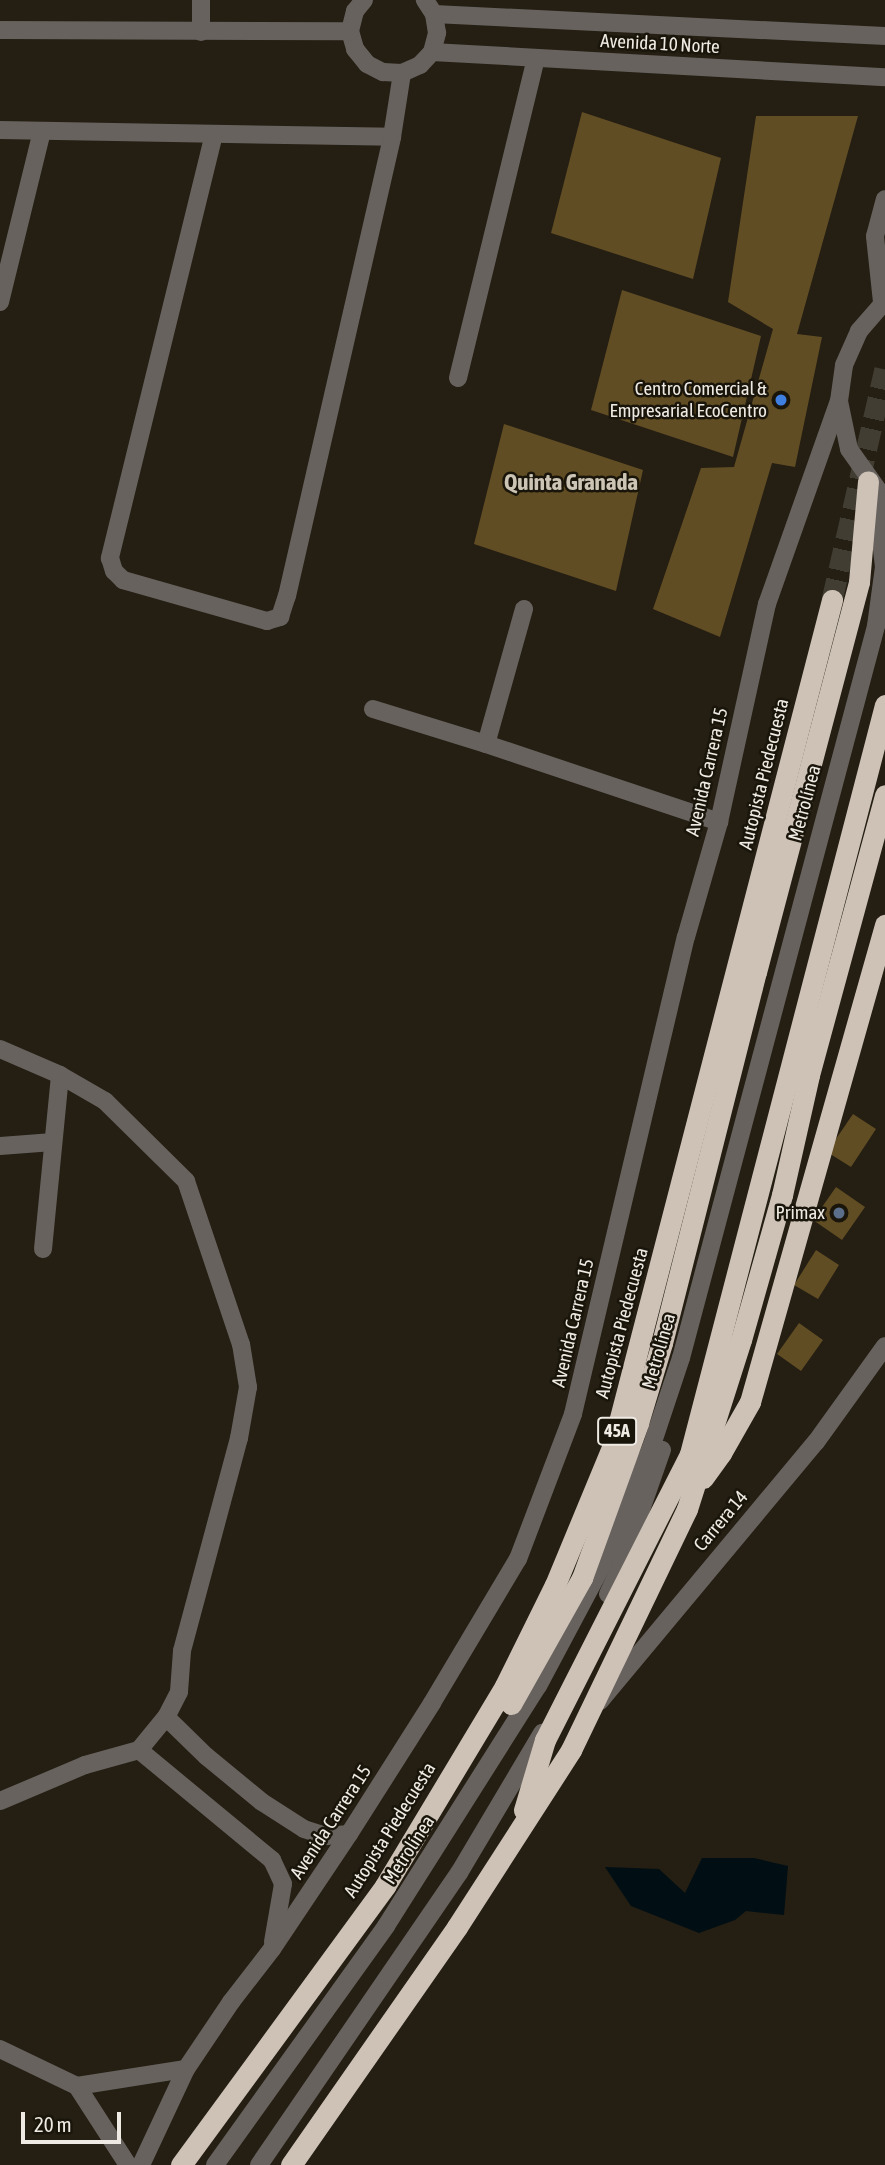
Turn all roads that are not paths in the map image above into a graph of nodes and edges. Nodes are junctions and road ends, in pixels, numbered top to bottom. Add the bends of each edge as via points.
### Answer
1 (201, 0) edge
2 (364, 0) edge
3 (430, 7) edge
4 (0, 30) edge
5 (350, 31) junction
6 (201, 32) junction
7 (885, 36) edge
8 (432, 52) junction
9 (536, 58) junction
10 (402, 73) junction
11 (885, 77) edge
12 (0, 130) edge
13 (42, 131) junction
14 (214, 134) junction
15 (392, 137) junction
16 (885, 199) edge
17 (883, 301) edge
18 (0, 302) edge
19 (458, 378) dead end
20 (839, 401) junction
21 (876, 489) edge
22 (832, 600) tunnel mouth
23 (524, 609) dead end
24 (885, 640) edge
25 (885, 705) edge
26 (373, 709) dead end
27 (486, 744) junction
28 (885, 795) edge
29 (719, 822) junction
30 (885, 925) edge
31 (0, 1049) edge
32 (60, 1074) junction
33 (53, 1142) junction
34 (0, 1146) edge
35 (43, 1250) dead end
36 (885, 1346) edge
37 (693, 1491) junction
38 (166, 1717) junction
39 (585, 1720) junction
40 (139, 1750) junction
41 (446, 1785) junction
42 (0, 1801) edge
43 (349, 1834) junction
44 (515, 1839) junction
45 (272, 1949) junction
46 (0, 2049) edge
47 (186, 2069) junction
48 (76, 2086) junction
49 (128, 2165) edge
50 (141, 2165) edge
51 (181, 2165) edge
52 (215, 2165) edge
53 (259, 2165) edge
54 (290, 2165) edge

1 - 6 street
2 - 5 street via 355,11
3 - 7 street, Avenida 10 Norte
3 - 8 street via 437,33
4 - 6 street
5 - 6 street
5 - 10 street via 366,64 383,72
8 - 9 street, Avenida 10 Norte
8 - 10 street via 420,65
9 - 11 street, Avenida 10 Norte
9 - 19 street
10 - 15 street
12 - 13 street
13 - 14 street
13 - 18 street
14 - 15 street
14 - 15 street via 110,558 123,580 267,621 280,617 287,596
16 - 17 street via 875,236
17 - 20 street via 853,342
20 - 21 street via 849,449
20 - 29 street, Avenida Carrera 15 via 767,604
21 - 41 highway via 859,582 681,1274 638,1423 582,1577 509,1707
21 - 52 street, Metrolínea via 884,567 876,625 681,1358 652,1445 603,1564 538,1686 386,1926
22 - 41 highway, Autopista Piedecuesta / 45A via 613,1445 555,1585 505,1686
23 - 27 street
24 - 53 street, Metrolínea via 875,659 690,1354 622,1564 548,1721 459,1873
25 - 44 highway via 690,1454 545,1741
26 - 27 street
27 - 29 street
28 - 37 highway via 809,1075 782,1195
29 - 43 street, Avenida Carrera 15 via 686,937 573,1414 518,1559
30 - 37 highway via 750,1402
31 - 32 street
32 - 33 street
32 - 38 street via 105,1101 186,1181 241,1344 248,1387 239,1438 182,1651 179,1692
33 - 34 street
33 - 35 street
36 - 39 street, Carrera 14 via 816,1442
37 - 39 highway
38 - 40 street
38 - 43 street via 234,1779 304,1829 326,1836
39 - 44 highway
40 - 42 street via 85,1765
40 - 45 street via 272,1860 283,1884
41 - 51 highway, Autopista Piedecuesta / 45A via 385,1886
43 - 45 street, Avenida Carrera 15
44 - 54 highway
45 - 47 street, Avenida Carrera 15
46 - 48 street
47 - 48 street
47 - 50 street, Avenida Carrera 15
48 - 49 street

